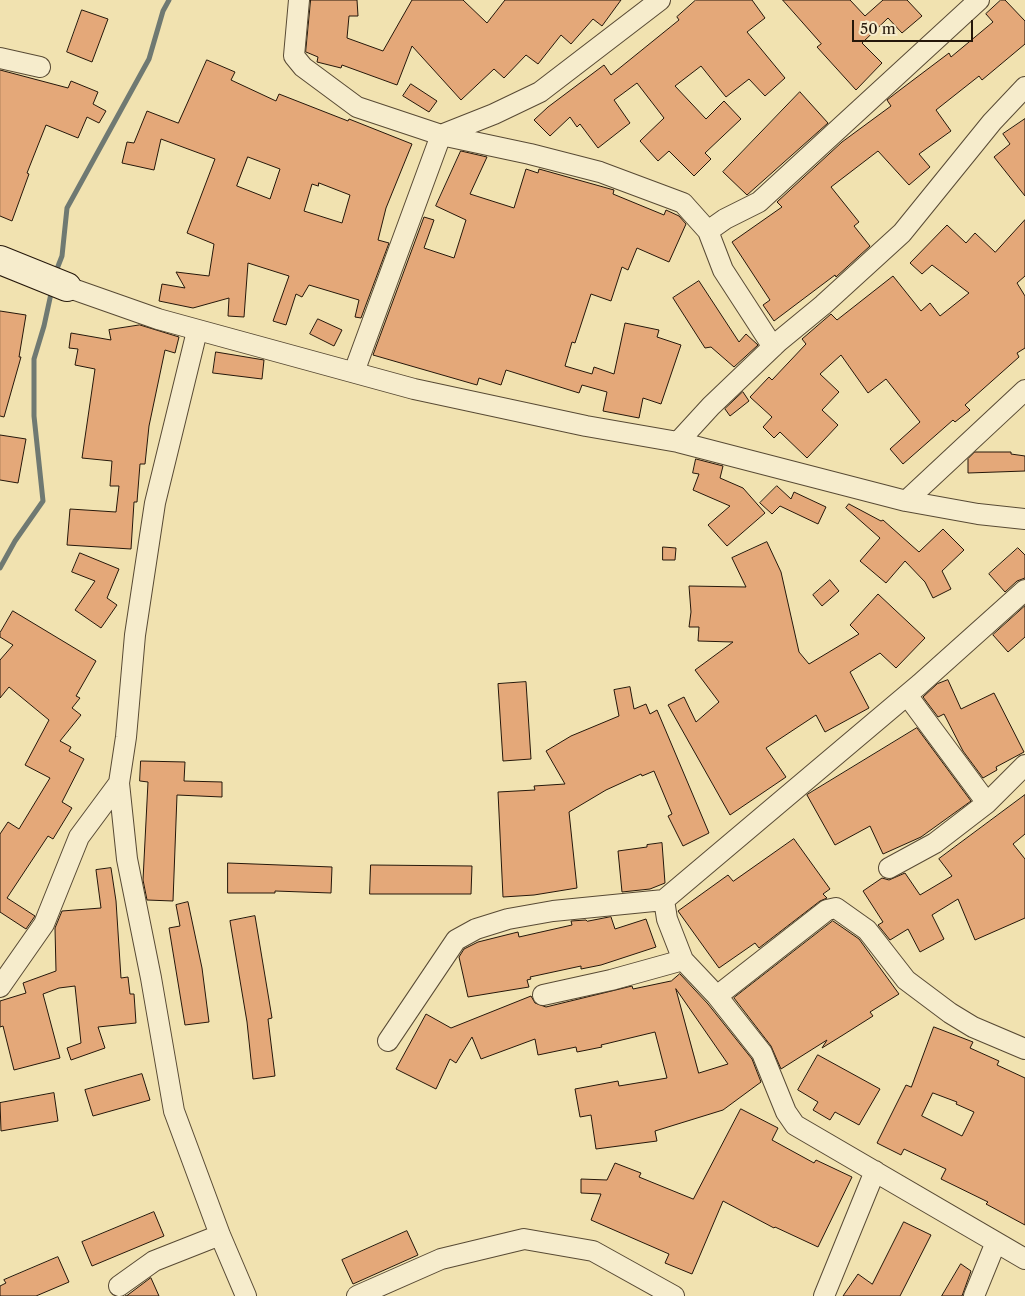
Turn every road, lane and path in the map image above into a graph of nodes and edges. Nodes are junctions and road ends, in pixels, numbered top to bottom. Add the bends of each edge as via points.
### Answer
1 (299, 0) edge
2 (660, 0) edge
3 (979, 0) edge
4 (0, 58) edge
5 (40, 67) dead end
6 (1025, 87) edge
7 (441, 136) junction
8 (708, 231) junction
9 (0, 260) edge
10 (67, 288) joint
11 (197, 331) junction
12 (774, 347) junction
13 (354, 372) junction
14 (1025, 390) edge
15 (678, 442) junction
16 (906, 501) junction
17 (1025, 518) edge
18 (1025, 590) edge
19 (906, 695) junction
20 (1025, 765) edge
21 (119, 783) junction
22 (987, 804) junction
23 (889, 868) dead end
24 (664, 900) junction
25 (683, 960) junction
26 (0, 987) edge
27 (543, 994) dead end
28 (717, 996) junction
29 (388, 1041) dead end
30 (1025, 1050) edge
31 (875, 1171) junction
32 (220, 1235) junction
33 (996, 1242) junction
34 (1025, 1259) edge
35 (119, 1286) dead end
36 (246, 1296) edge
37 (357, 1296) edge
38 (674, 1296) edge
39 (824, 1296) edge
40 (974, 1296) edge

1 - 7 street via 294,56 303,67 356,107
2 - 7 street via 540,92
3 - 8 street via 759,202 725,218
4 - 5 street
6 - 12 street via 992,122 902,233
7 - 8 street via 530,154 638,184 683,203
7 - 13 street
8 - 12 street via 723,270
9 - 10 street
10 - 11 street
11 - 13 street
11 - 21 street via 155,503 135,635
12 - 15 street
13 - 15 street via 475,403
14 - 16 street
15 - 16 street
16 - 17 street via 978,514
18 - 19 street
19 - 22 street
19 - 24 street
20 - 22 street
21 - 26 street via 79,837 44,924
21 - 32 street via 127,859 174,1111
22 - 23 street via 935,843
24 - 25 street via 666,920
24 - 29 street via 553,911 476,929 456,940
25 - 27 street
25 - 28 street
28 - 30 street via 827,910 836,908 868,930 906,980 973,1027
28 - 31 street via 762,1052 786,1112 795,1125
31 - 33 street
31 - 39 street
32 - 35 street via 154,1261
32 - 36 street
33 - 34 street
33 - 40 street
37 - 38 street via 441,1259 524,1239 593,1251

